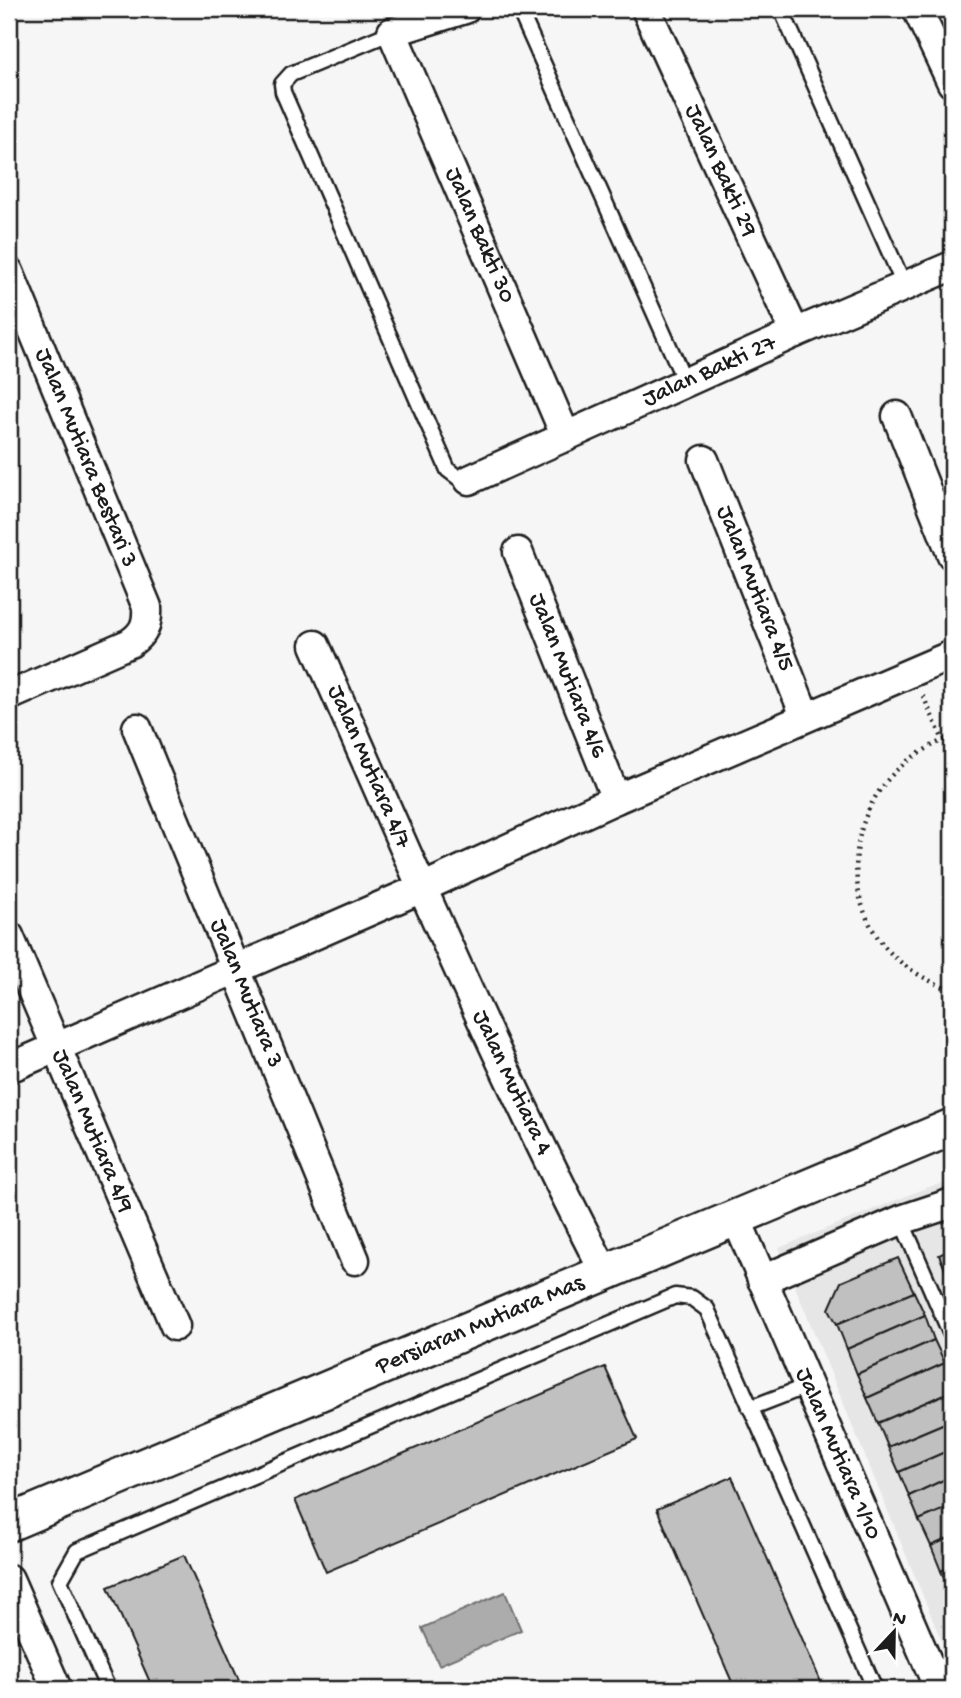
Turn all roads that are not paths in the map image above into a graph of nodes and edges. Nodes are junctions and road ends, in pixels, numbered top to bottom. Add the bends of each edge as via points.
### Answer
1 (465, 9) edge
2 (519, 9) edge
3 (646, 9) edge
4 (781, 9) edge
5 (917, 9) edge
6 (392, 32) junction
7 (952, 83) edge
8 (952, 266) edge
9 (9, 272) edge
10 (905, 288) junction
11 (795, 333) junction
12 (686, 384) junction
13 (897, 416) dead end
14 (565, 438) junction
15 (704, 460) dead end
16 (469, 480) joint
17 (518, 552) dead end
18 (952, 555) edge
19 (315, 645) dead end
20 (952, 655) edge
21 (9, 696) edge
22 (805, 716) junction
23 (137, 728) dead end
24 (615, 799) junction
25 (422, 888) junction
26 (9, 936) edge
27 (236, 971) junction
28 (57, 1046) junction
29 (9, 1069) edge
30 (952, 1127) edge
31 (952, 1203) edge
32 (736, 1218) junction
33 (901, 1220) junction
34 (355, 1260) dead end
35 (605, 1273) junction
36 (762, 1280) junction
37 (175, 1326) dead end
38 (952, 1337) edge
39 (807, 1386) junction
40 (750, 1408) junction
41 (9, 1523) edge
42 (9, 1579) edge
43 (57, 1689) edge
44 (108, 1689) edge
45 (875, 1689) edge
46 (939, 1689) edge

1 - 6 street
2 - 12 lane
3 - 11 street, Jalan Bakti 29
4 - 10 lane
5 - 7 street
6 - 14 street, Jalan Bakti 30
6 - 16 lane via 291,74 282,84 283,92 448,470
8 - 10 street, Jalan Bakti 27
9 - 21 street, Jalan Mutiara Bestari 3 via 147,607 148,621 130,643
10 - 11 street, Jalan Bakti 27
11 - 12 street, Jalan Bakti 27
12 - 14 street, Jalan Bakti 27
13 - 18 street
14 - 16 street, Jalan Bakti 27
15 - 22 street, Jalan Mutiara 4/5
17 - 24 street, Jalan Mutiara 4/6
19 - 25 street, Jalan Mutiara 4/7
20 - 22 street
22 - 24 street
23 - 27 street, Jalan Mutiara 3
24 - 25 street
25 - 27 street
25 - 35 street, Jalan Mutiara 4
26 - 28 street, Jalan Mutiara 4/9
27 - 28 street
27 - 34 street, Jalan Mutiara 3
28 - 29 street
28 - 37 street, Jalan Mutiara 4/9
30 - 32 street, Persiaran Mutiara Mas
31 - 33 street
32 - 35 street, Persiaran Mutiara Mas
32 - 36 street, Jalan Mutiara 1/10
33 - 36 street
33 - 38 lane
35 - 41 street, Persiaran Mutiara Mas
36 - 39 street, Jalan Mutiara 1/10
39 - 40 lane
39 - 46 street, Jalan Mutiara 1/10
40 - 44 lane via 708,1309 692,1298 675,1296 77,1551 60,1581
40 - 45 lane
42 - 43 street

